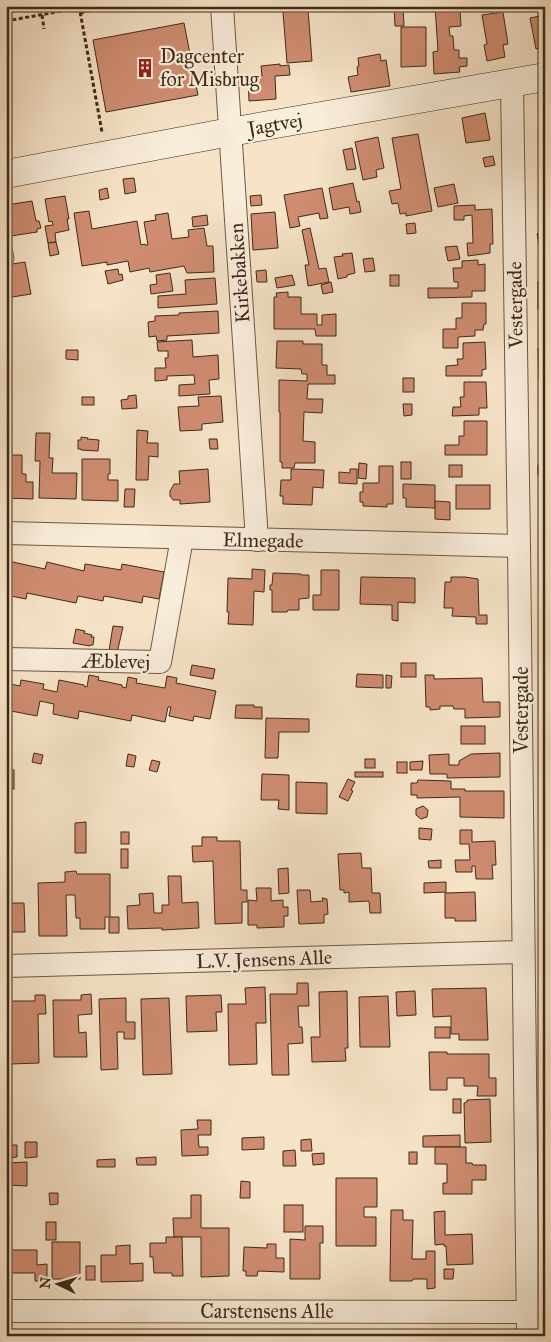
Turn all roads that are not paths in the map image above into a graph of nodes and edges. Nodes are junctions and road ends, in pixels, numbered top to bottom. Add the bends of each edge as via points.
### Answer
1 (222, 6) edge
2 (545, 77) edge
3 (512, 83) junction
4 (230, 132) junction
5 (6, 174) edge
6 (6, 534) edge
7 (182, 538) junction
8 (257, 540) junction
9 (519, 546) junction
10 (6, 658) edge
11 (523, 952) junction
12 (6, 966) edge
13 (6, 1311) edge
14 (527, 1312) junction
15 (528, 1336) edge

1 - 4 street, Kirkebakken
2 - 3 street, Jagtvej
3 - 4 street, Jagtvej
3 - 9 street, Vestergade
4 - 5 street, Jagtvej
4 - 8 street, Kirkebakken
6 - 7 street, Elmegade
7 - 8 street, Elmegade
7 - 10 street, Æblevej via 160,662
8 - 9 street, Elmegade
9 - 11 street, Vestergade
11 - 12 street, L.V. Jensens Alle
11 - 14 street, Vestergade
13 - 14 street, Carstensens Alle
14 - 15 street, Vestergade

